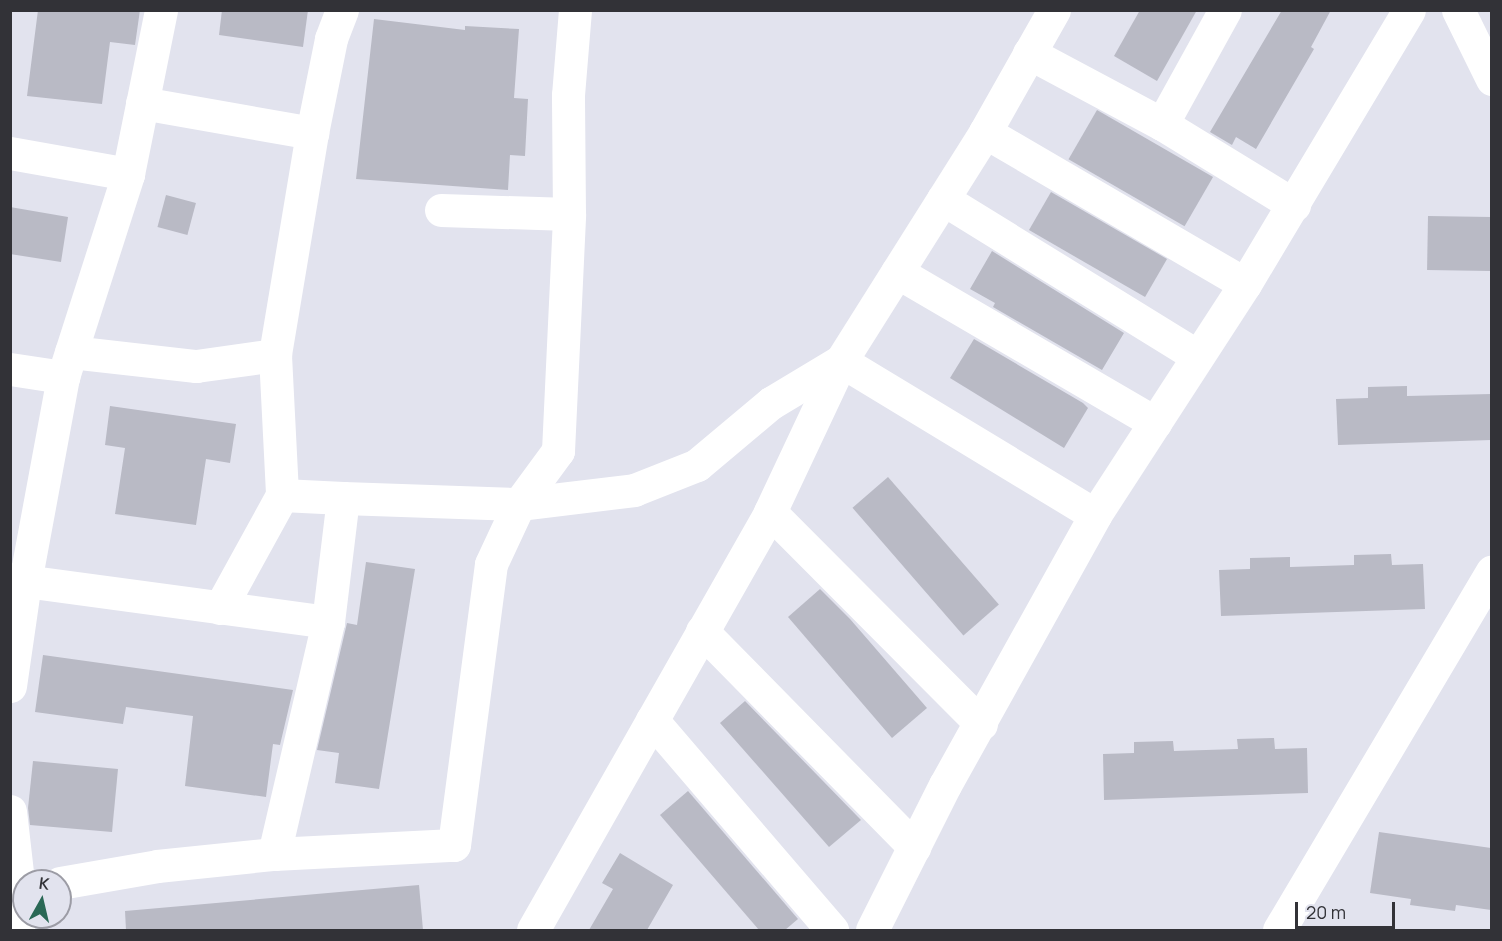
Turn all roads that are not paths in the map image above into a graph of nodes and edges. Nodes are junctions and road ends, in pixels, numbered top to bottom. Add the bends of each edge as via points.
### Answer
1 (162, 10) edge
2 (342, 10) edge
3 (575, 10) edge
4 (1054, 10) edge
5 (1225, 10) edge
6 (1409, 10) edge
7 (1458, 10) edge
8 (1029, 53) junction
9 (1491, 79) edge
10 (142, 103) junction
11 (1162, 124) junction
12 (985, 132) junction
13 (312, 133) junction
14 (10, 153) edge
15 (128, 174) junction
16 (943, 199) junction
17 (1294, 205) junction
18 (441, 210) dead end
19 (569, 214) junction
20 (897, 272) junction
21 (1245, 284) junction
22 (276, 356) junction
23 (1197, 356) junction
24 (841, 362) junction
25 (67, 365) junction
26 (10, 369) edge
27 (1155, 423) junction
28 (282, 495) junction
29 (343, 498) junction
30 (519, 504) junction
31 (770, 512) junction
32 (1095, 515) junction
33 (1491, 571) edge
34 (18, 580) edge
35 (220, 608) junction
36 (328, 622) junction
37 (702, 632) junction
38 (10, 686) edge
39 (652, 720) junction
40 (981, 724) junction
41 (10, 811) edge
42 (914, 847) junction
43 (274, 854) junction
44 (16, 869) edge
45 (72, 881) edge
46 (885, 922) edge
47 (533, 930) edge
48 (832, 930) edge
49 (1279, 930) edge

1 - 10 street
2 - 13 street via 331,39
3 - 19 street via 568,95
4 - 8 street
5 - 11 street
6 - 17 street
7 - 9 street
8 - 11 street
8 - 12 street
10 - 13 street
10 - 15 street
11 - 17 street
12 - 16 street
12 - 21 street
13 - 22 street
14 - 15 street
15 - 25 street
16 - 20 street
16 - 23 street
17 - 21 street
18 - 19 street
19 - 30 street via 558,451
20 - 24 street
20 - 27 street
21 - 23 street
22 - 25 street via 196,366
22 - 28 street
23 - 27 street
24 - 30 street via 771,403 697,465 634,490
24 - 31 street
24 - 32 street
25 - 26 street
25 - 34 street
27 - 32 street
28 - 29 street
28 - 35 street
29 - 30 street
29 - 36 street
30 - 43 street via 490,564 454,845
31 - 37 street
31 - 40 street
32 - 40 street
33 - 49 street
34 - 35 street
34 - 38 street
35 - 36 street
36 - 43 street
37 - 39 street
37 - 42 street
39 - 47 street
39 - 48 street
40 - 42 street
41 - 44 street
42 - 46 street
43 - 45 street via 157,866

